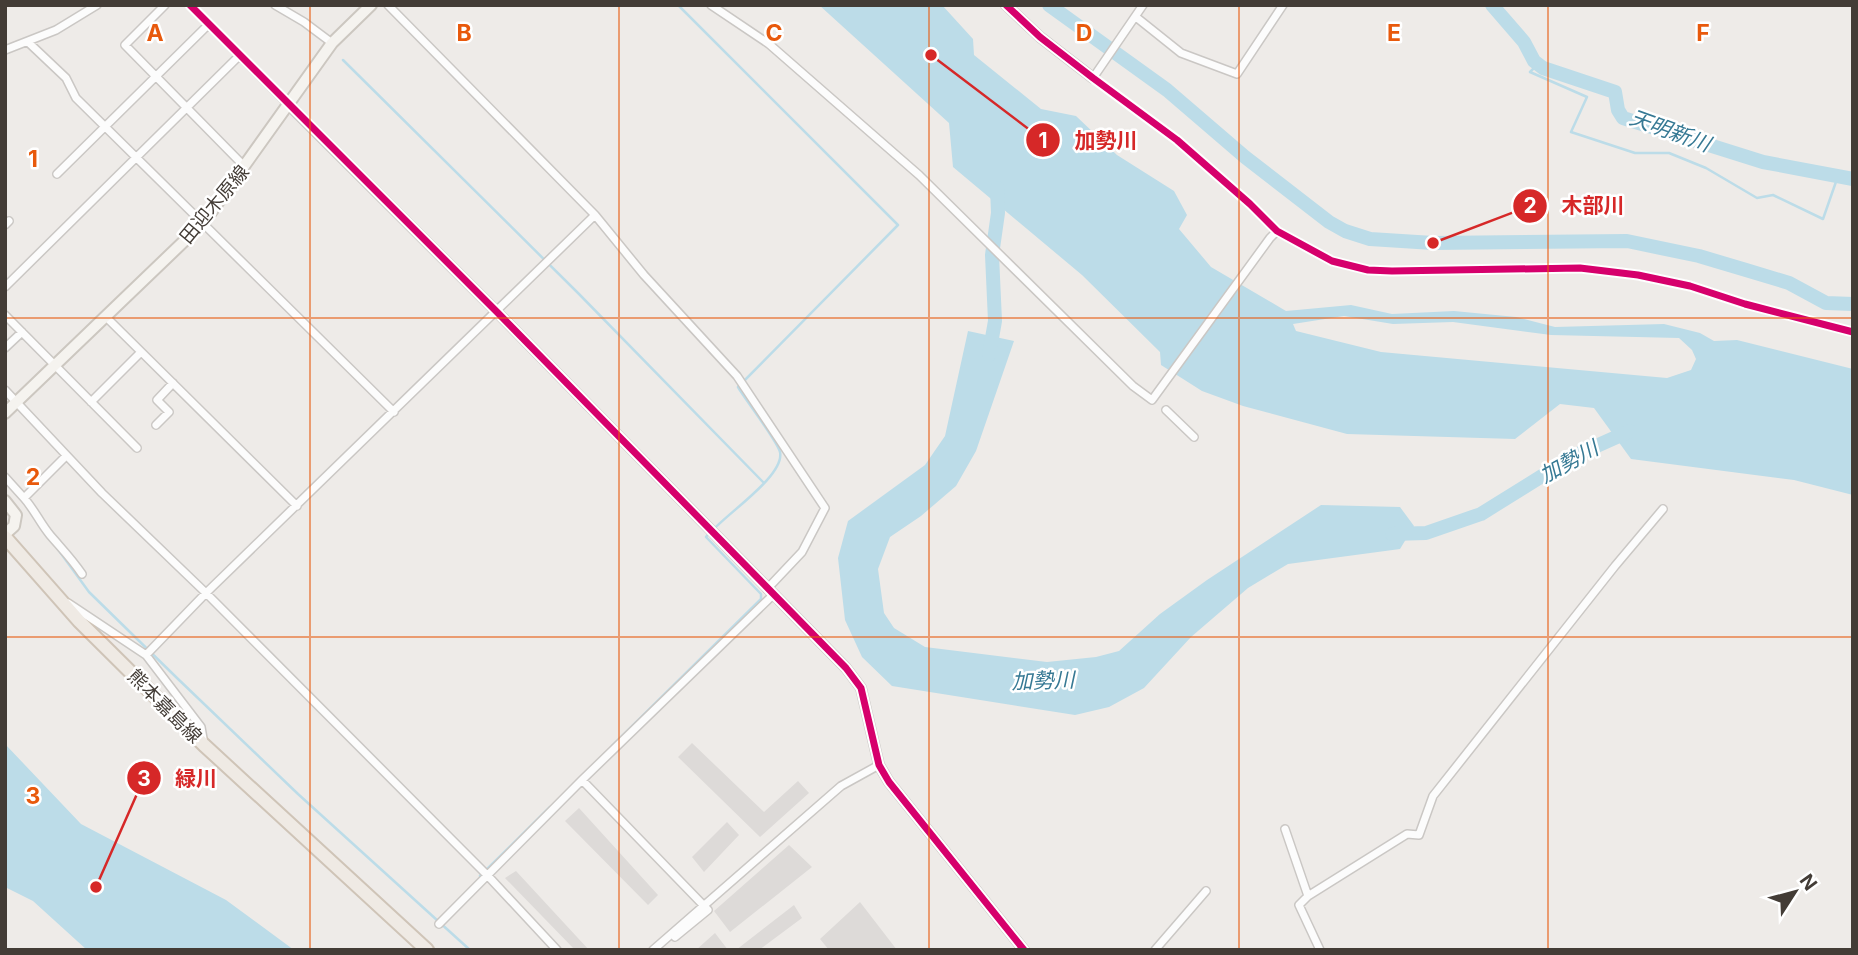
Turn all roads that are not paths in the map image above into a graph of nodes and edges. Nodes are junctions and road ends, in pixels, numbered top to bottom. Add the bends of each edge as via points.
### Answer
1 (97, 5) edge
2 (165, 5) edge
3 (190, 5) edge
4 (275, 5) edge
5 (370, 5) edge
6 (388, 5) edge
7 (711, 5) edge
8 (1006, 5) edge
9 (1143, 5) edge
10 (1283, 5) edge
11 (1136, 17) junction
12 (209, 24) junction
13 (28, 41) junction
14 (332, 43) junction
15 (5, 50) edge
16 (240, 55) junction
17 (156, 77) junction
18 (1093, 78) junction
19 (289, 106) junction
20 (187, 108) junction
21 (105, 126) junction
22 (137, 157) junction
23 (246, 167) junction
24 (57, 174) dead end
25 (595, 215) junction
26 (204, 222) junction
27 (1277, 231) junction
28 (5, 287) edge
29 (497, 312) junction
30 (5, 315) edge
31 (104, 316) junction
32 (22, 332) junction
33 (1853, 332) edge
34 (5, 348) edge
35 (141, 352) junction
36 (54, 365) junction
37 (173, 383) junction
38 (5, 390) edge
39 (16, 401) junction
40 (91, 402) junction
41 (1166, 410) dead end
42 (394, 412) junction
43 (5, 413) edge
44 (156, 425) dead end
45 (1194, 437) dead end
46 (137, 448) dead end
47 (66, 456) junction
48 (5, 477) edge
49 (24, 498) junction
50 (5, 501) edge
51 (297, 506) junction
52 (1663, 509) dead end
53 (5, 535) edge
54 (82, 574) dead end
55 (770, 592) junction
56 (206, 593) junction
57 (60, 597) junction
58 (146, 655) junction
59 (204, 745) junction
60 (879, 765) junction
61 (582, 780) junction
62 (1285, 829) dead end
63 (488, 876) junction
64 (1206, 891) dead end
65 (1308, 895) junction
66 (704, 905) junction
67 (439, 924) dead end
68 (427, 950) edge
69 (556, 950) edge
70 (653, 950) edge
71 (659, 950) edge
72 (1024, 950) edge
73 (1155, 950) edge
74 (1320, 950) edge

1 - 13 street
2 - 17 street via 125,45
3 - 12 street
4 - 14 street
5 - 14 main road, 田迎木原線
6 - 25 street
7 - 27 street via 769,44 919,174 1152,400
8 - 18 street
9 - 11 street
10 - 11 street via 1237,74 1181,53
11 - 18 street
12 - 16 street
12 - 17 street
13 - 15 street
13 - 21 street
14 - 19 main road, 田迎木原線
16 - 19 street
16 - 20 street
17 - 20 street
17 - 21 street
18 - 27 street via 1177,140
19 - 23 main road, 田迎木原線
19 - 29 street
20 - 22 street
20 - 23 street
21 - 22 street
21 - 24 street
22 - 26 street
22 - 28 street
23 - 26 main road, 田迎木原線
25 - 29 street
25 - 55 street via 737,376 825,508 803,552
26 - 31 main road, 田迎木原線
26 - 42 street
27 - 33 street via 1318,256 1368,270 1580,268 1638,275
29 - 42 street
29 - 55 street
30 - 32 street
31 - 35 street
31 - 36 main road, 田迎木原線
32 - 34 street
32 - 36 street
35 - 37 street
35 - 40 street
36 - 39 main road, 田迎木原線
36 - 40 street
37 - 44 street via 157,400 169,412
37 - 51 street
38 - 39 street
39 - 43 main road, 田迎木原線
39 - 47 street
40 - 46 street
41 - 45 street
42 - 51 street
47 - 49 street
47 - 56 street
48 - 49 street
49 - 54 street
50 - 53 main road via 16,515
51 - 56 street
52 - 65 street via 1433,796 1419,835 1407,834
53 - 57 main road, 熊本嘉島線
55 - 60 street via 861,688
55 - 61 street
56 - 58 street
56 - 63 street
57 - 58 street
57 - 59 main road, 熊本嘉島線
58 - 59 street via 201,727
59 - 68 main road, 熊本嘉島線
60 - 66 street via 841,786
60 - 72 street
61 - 63 street
61 - 66 street
62 - 65 street
63 - 67 street
63 - 69 street
64 - 73 street
65 - 74 street via 1299,905
66 - 70 street
66 - 71 street via 708,910

